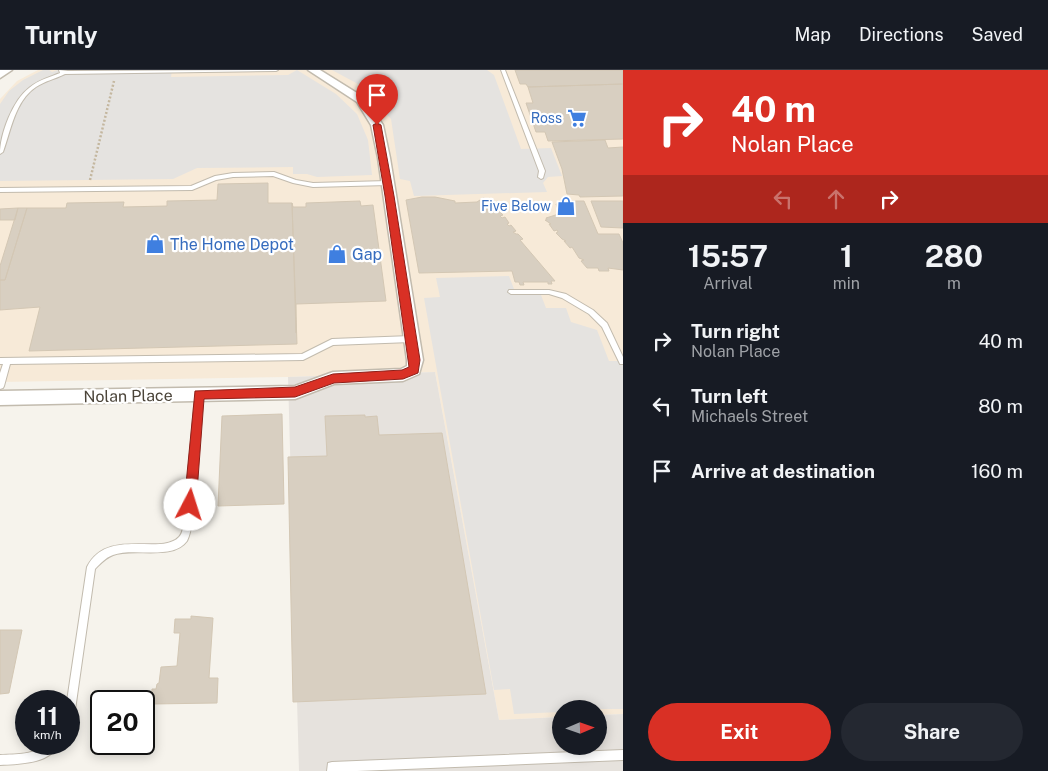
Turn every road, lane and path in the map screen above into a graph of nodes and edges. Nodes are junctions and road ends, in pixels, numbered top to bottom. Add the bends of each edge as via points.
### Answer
1 (6, 70) edge
2 (70, 70) edge
3 (276, 70) edge
4 (313, 70) edge
5 (503, 70) edge
6 (62, 72) edge
7 (0, 75) edge
8 (115, 77) dead end
9 (0, 152) edge
10 (541, 177) dead end
11 (90, 182) dead end
12 (388, 184) junction
13 (0, 190) edge
14 (511, 292) dead end
15 (411, 339) junction
16 (4, 361) edge
17 (622, 362) dead end
18 (0, 386) edge
19 (199, 394) junction
20 (0, 398) edge
21 (73, 690) edge
22 (36, 755) edge
23 (623, 755) edge
24 (0, 760) edge
25 (332, 771) edge

1 - 7 street
2 - 6 lane
3 - 6 lane
4 - 12 street via 352,94 371,114 380,135
5 - 10 lane via 542,171
6 - 9 lane via 29,89 20,99
8 - 11 path
12 - 13 lane via 313,185 274,174 215,178 192,188
12 - 15 street
14 - 17 lane via 549,292 564,296 592,312 606,326
15 - 16 lane via 332,342 303,356
15 - 19 street, Nolan Place via 414,370 403,374 333,378 295,392
16 - 18 lane
19 - 20 street, Nolan Place
19 - 21 lane via 188,522 183,540 174,546 116,548 98,556 91,567
22 - 24 lane
23 - 25 lane via 332,767

